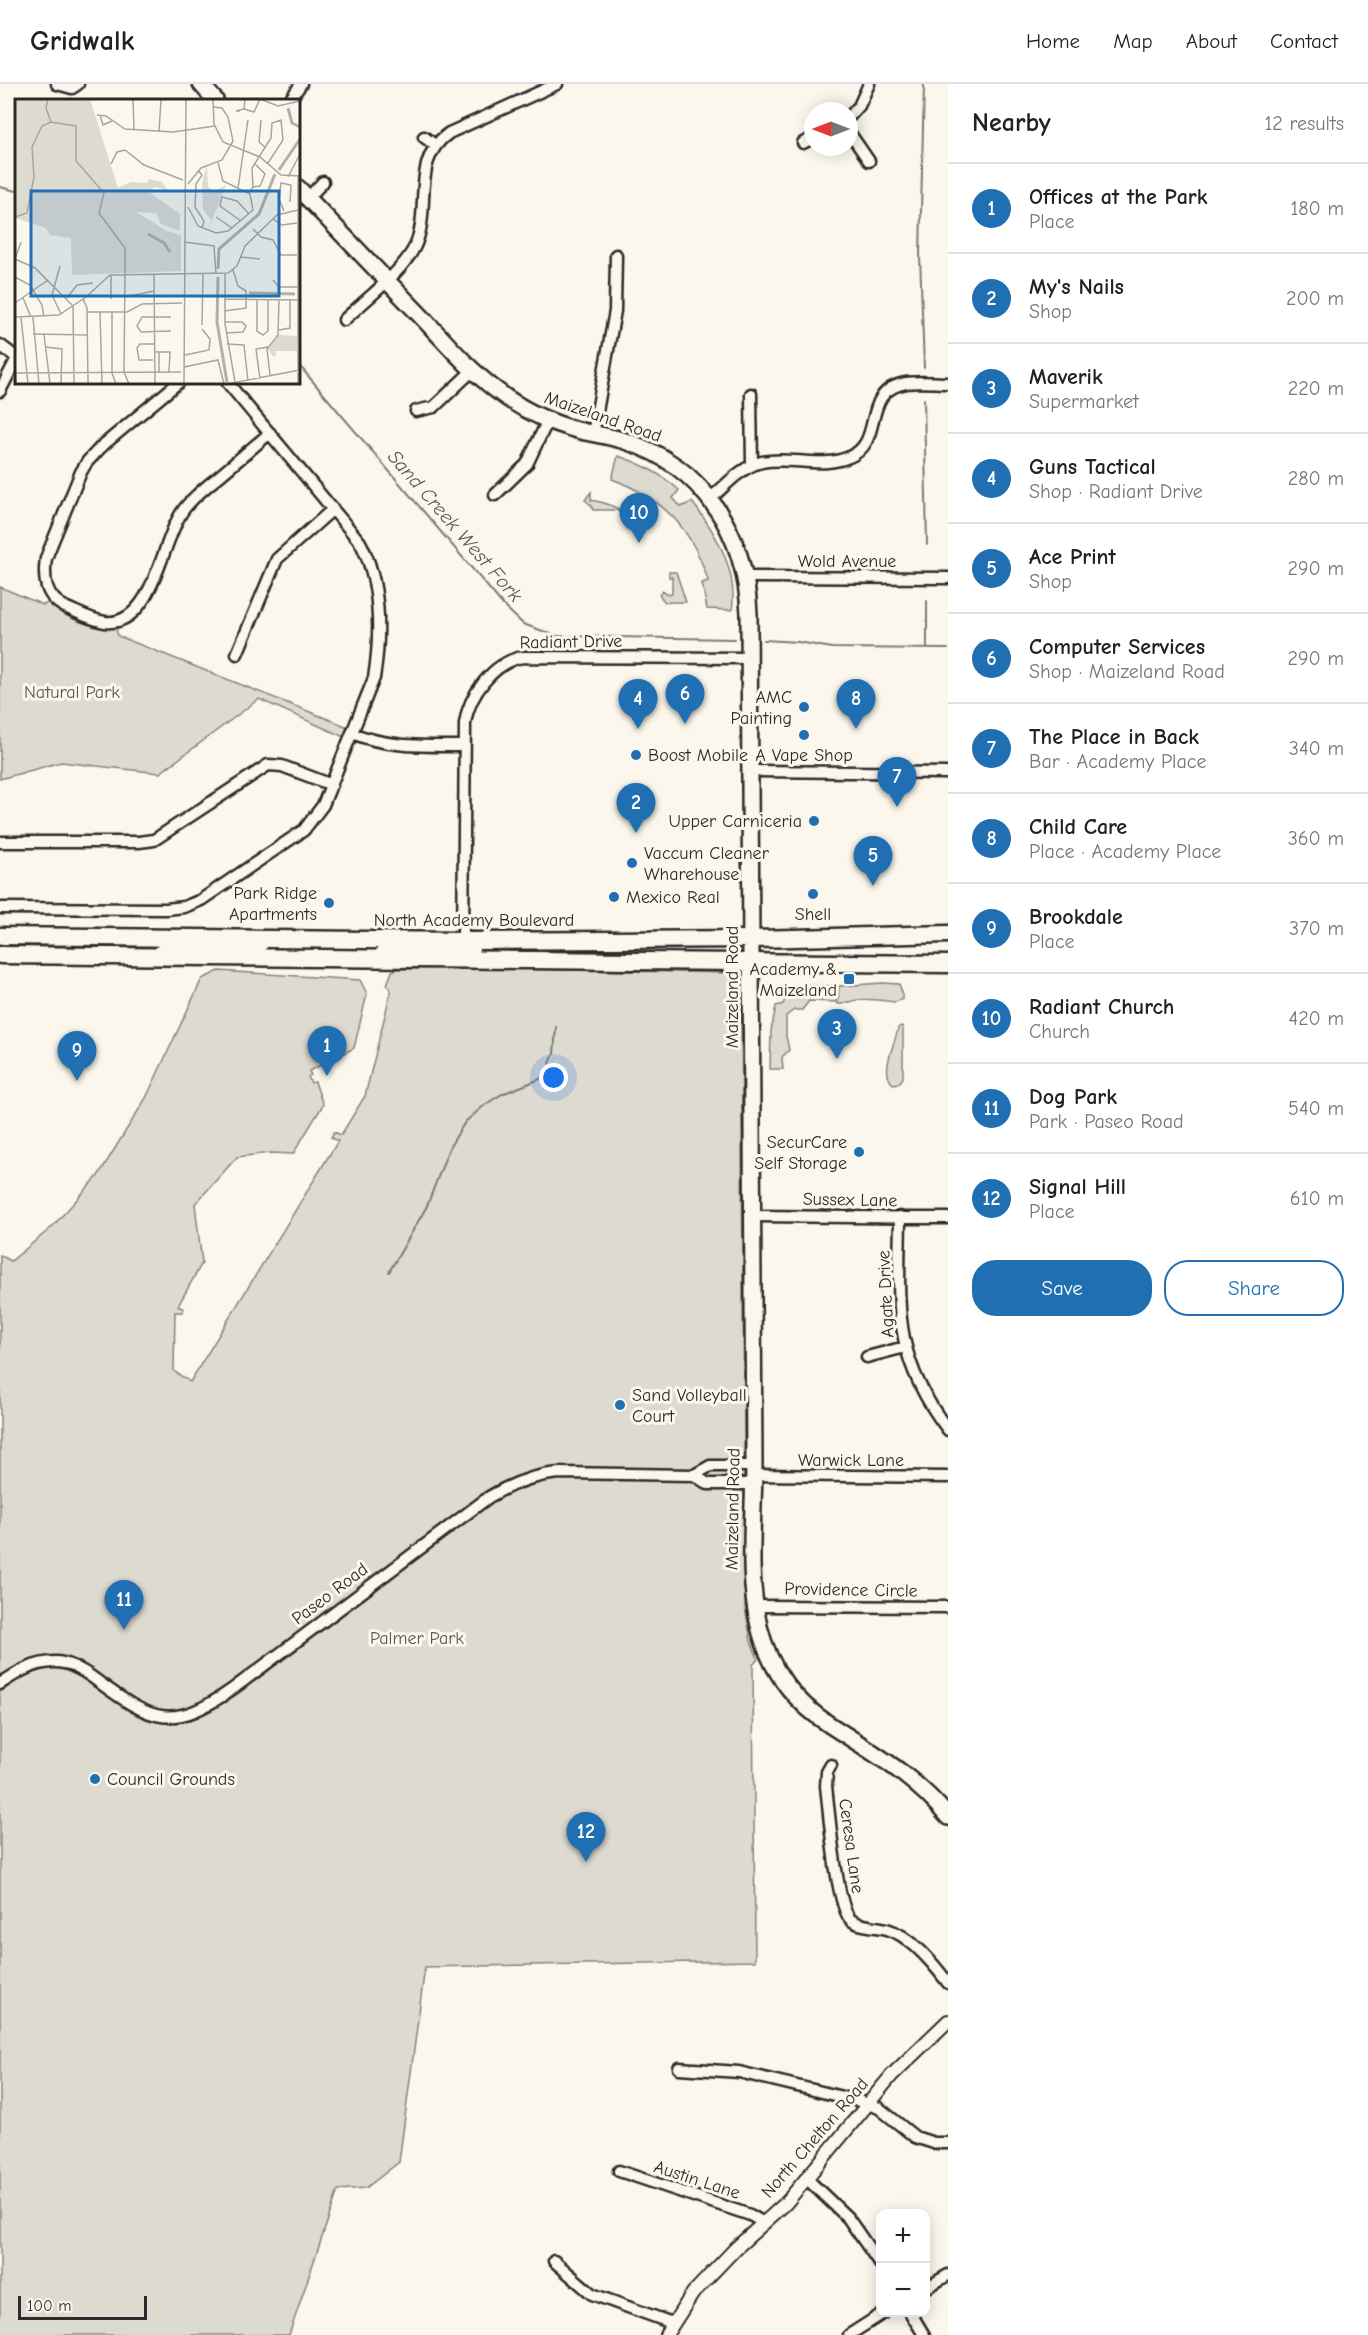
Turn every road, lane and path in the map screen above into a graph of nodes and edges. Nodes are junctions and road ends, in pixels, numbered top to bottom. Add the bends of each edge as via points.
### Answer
1 (57, 84) edge
2 (78, 84) edge
3 (201, 84) edge
4 (301, 84) edge
5 (557, 84) edge
6 (869, 84) edge
7 (214, 99) edge
8 (291, 99) edge
9 (858, 107) edge
10 (424, 137) dead end
11 (435, 145) junction
12 (858, 145) edge
13 (869, 161) dead end
14 (323, 182) dead end
15 (302, 193) edge
16 (616, 255) dead end
17 (386, 280) junction
18 (344, 321) dead end
19 (0, 345) edge
20 (15, 357) edge
21 (15, 360) edge
22 (473, 370) junction
23 (948, 383) edge
24 (177, 384) edge
25 (229, 384) edge
26 (0, 391) edge
27 (751, 394) dead end
28 (416, 411) dead end
29 (548, 420) junction
30 (270, 433) junction
31 (593, 434) junction
32 (753, 465) junction
33 (495, 495) dead end
34 (710, 499) junction
35 (333, 510) junction
36 (746, 577) junction
37 (948, 578) edge
38 (237, 654) dead end
39 (750, 657) junction
40 (352, 733) junction
41 (464, 746) junction
42 (750, 771) junction
43 (948, 773) edge
44 (332, 785) junction
45 (0, 842) edge
46 (0, 908) edge
47 (948, 934) edge
48 (0, 936) edge
49 (269, 938) junction
50 (752, 939) junction
51 (463, 940) junction
52 (493, 940) junction
53 (0, 955) edge
54 (159, 956) junction
55 (381, 957) junction
56 (752, 962) junction
57 (948, 964) edge
58 (751, 1216) junction
59 (900, 1217) junction
60 (948, 1218) edge
61 (905, 1347) junction
62 (867, 1357) dead end
63 (948, 1430) edge
64 (694, 1475) junction
65 (754, 1475) junction
66 (948, 1477) edge
67 (754, 1606) junction
68 (948, 1607) edge
69 (0, 1684) edge
70 (831, 1765) dead end
71 (948, 1817) edge
72 (948, 1983) edge
73 (948, 2021) edge
74 (679, 2068) dead end
75 (868, 2104) junction
76 (948, 2143) edge
77 (620, 2171) dead end
78 (807, 2180) junction
79 (764, 2223) junction
80 (554, 2261) dead end
81 (879, 2263) edge
82 (948, 2275) edge
83 (930, 2286) edge
84 (878, 2317) edge
85 (913, 2317) edge
86 (672, 2323) junction
87 (666, 2335) edge
88 (849, 2335) edge
89 (924, 2335) edge

1 - 2 street via 72,88
3 - 7 main road
4 - 8 street
5 - 11 street via 449,133
6 - 9 street
10 - 11 street
11 - 17 street via 424,171 422,219 414,248
12 - 13 street
14 - 15 street
15 - 17 main road, Maizeland Road
16 - 31 street via 615,311
17 - 18 street
17 - 22 main road, Maizeland Road
19 - 20 street
21 - 26 street
22 - 28 street via 434,407
22 - 29 main road, Maizeland Road via 507,398
23 - 32 street via 908,382 888,391 876,405 870,436 849,457 830,462 771,461
24 - 30 street via 102,446 81,471 46,558 44,576 54,600 107,622 133,615 145,600 185,507
25 - 30 street
27 - 32 street
29 - 31 main road, Maizeland Road
29 - 33 street via 527,464
30 - 35 street
31 - 34 main road, Maizeland Road via 626,442 658,456 688,476
32 - 34 street
34 - 36 main road, Maizeland Road via 730,530
35 - 38 street via 276,559
35 - 40 street via 364,551 376,591 376,663
36 - 37 street, Wold Avenue
36 - 39 main road, Maizeland Road
39 - 41 street, Radiant Drive via 515,658 493,671 474,699 466,716
39 - 42 main road, Maizeland Road
40 - 41 street via 392,745
40 - 44 street
41 - 51 street, Radiant Drive
42 - 43 street
42 - 50 main road, Maizeland Road
44 - 45 street via 282,766 268,765 154,840
44 - 46 street via 318,815 304,830 193,904 166,909
47 - 50 main road, North Academy Boulevard
48 - 49 main road, North Academy Boulevard
49 - 51 main road, North Academy Boulevard
49 - 54 main road via 255,946 169,946
50 - 52 main road, North Academy Boulevard
50 - 56 main road, Maizeland Road
51 - 52 main road, North Academy Boulevard
52 - 55 main road via 472,949 394,949
53 - 54 main road, North Academy Boulevard
54 - 55 main road, North Academy Boulevard
55 - 56 main road, North Academy Boulevard
56 - 57 main road, North Academy Boulevard
56 - 58 main road, Maizeland Road
58 - 59 street, Sussex Lane
58 - 65 main road, Maizeland Road
59 - 60 street, Sussex Lane
59 - 61 street, Agate Drive via 900,1307
61 - 62 street
61 - 63 street, Agate Drive via 920,1388
64 - 65 street, Paseo Road via 710,1466
64 - 65 street, Paseo Road via 708,1484
64 - 69 street, Paseo Road via 559,1473 514,1484 489,1497 225,1694 193,1713 163,1716 142,1711 88,1674 60,1662 34,1666
65 - 66 street, Warwick Lane
65 - 67 main road, Maizeland Road
67 - 68 street, Providence Circle
67 - 71 main road, Maizeland Road via 769,1658 798,1700 818,1718 905,1774
70 - 72 street, Ceresa Lane via 826,1786 841,1899 848,1916 856,1923 897,1933
73 - 75 street, North Chelton Road via 907,2059
74 - 75 street via 739,2072
75 - 76 street via 879,2108 915,2137
75 - 78 street, North Chelton Road
77 - 79 street, Austin Lane
78 - 79 street, North Chelton Road
78 - 81 street via 848,2218
79 - 86 street, North Chelton Road via 699,2286
80 - 86 street via 592,2294
82 - 83 street
84 - 88 street
85 - 89 street
86 - 87 street, North Chelton Road

